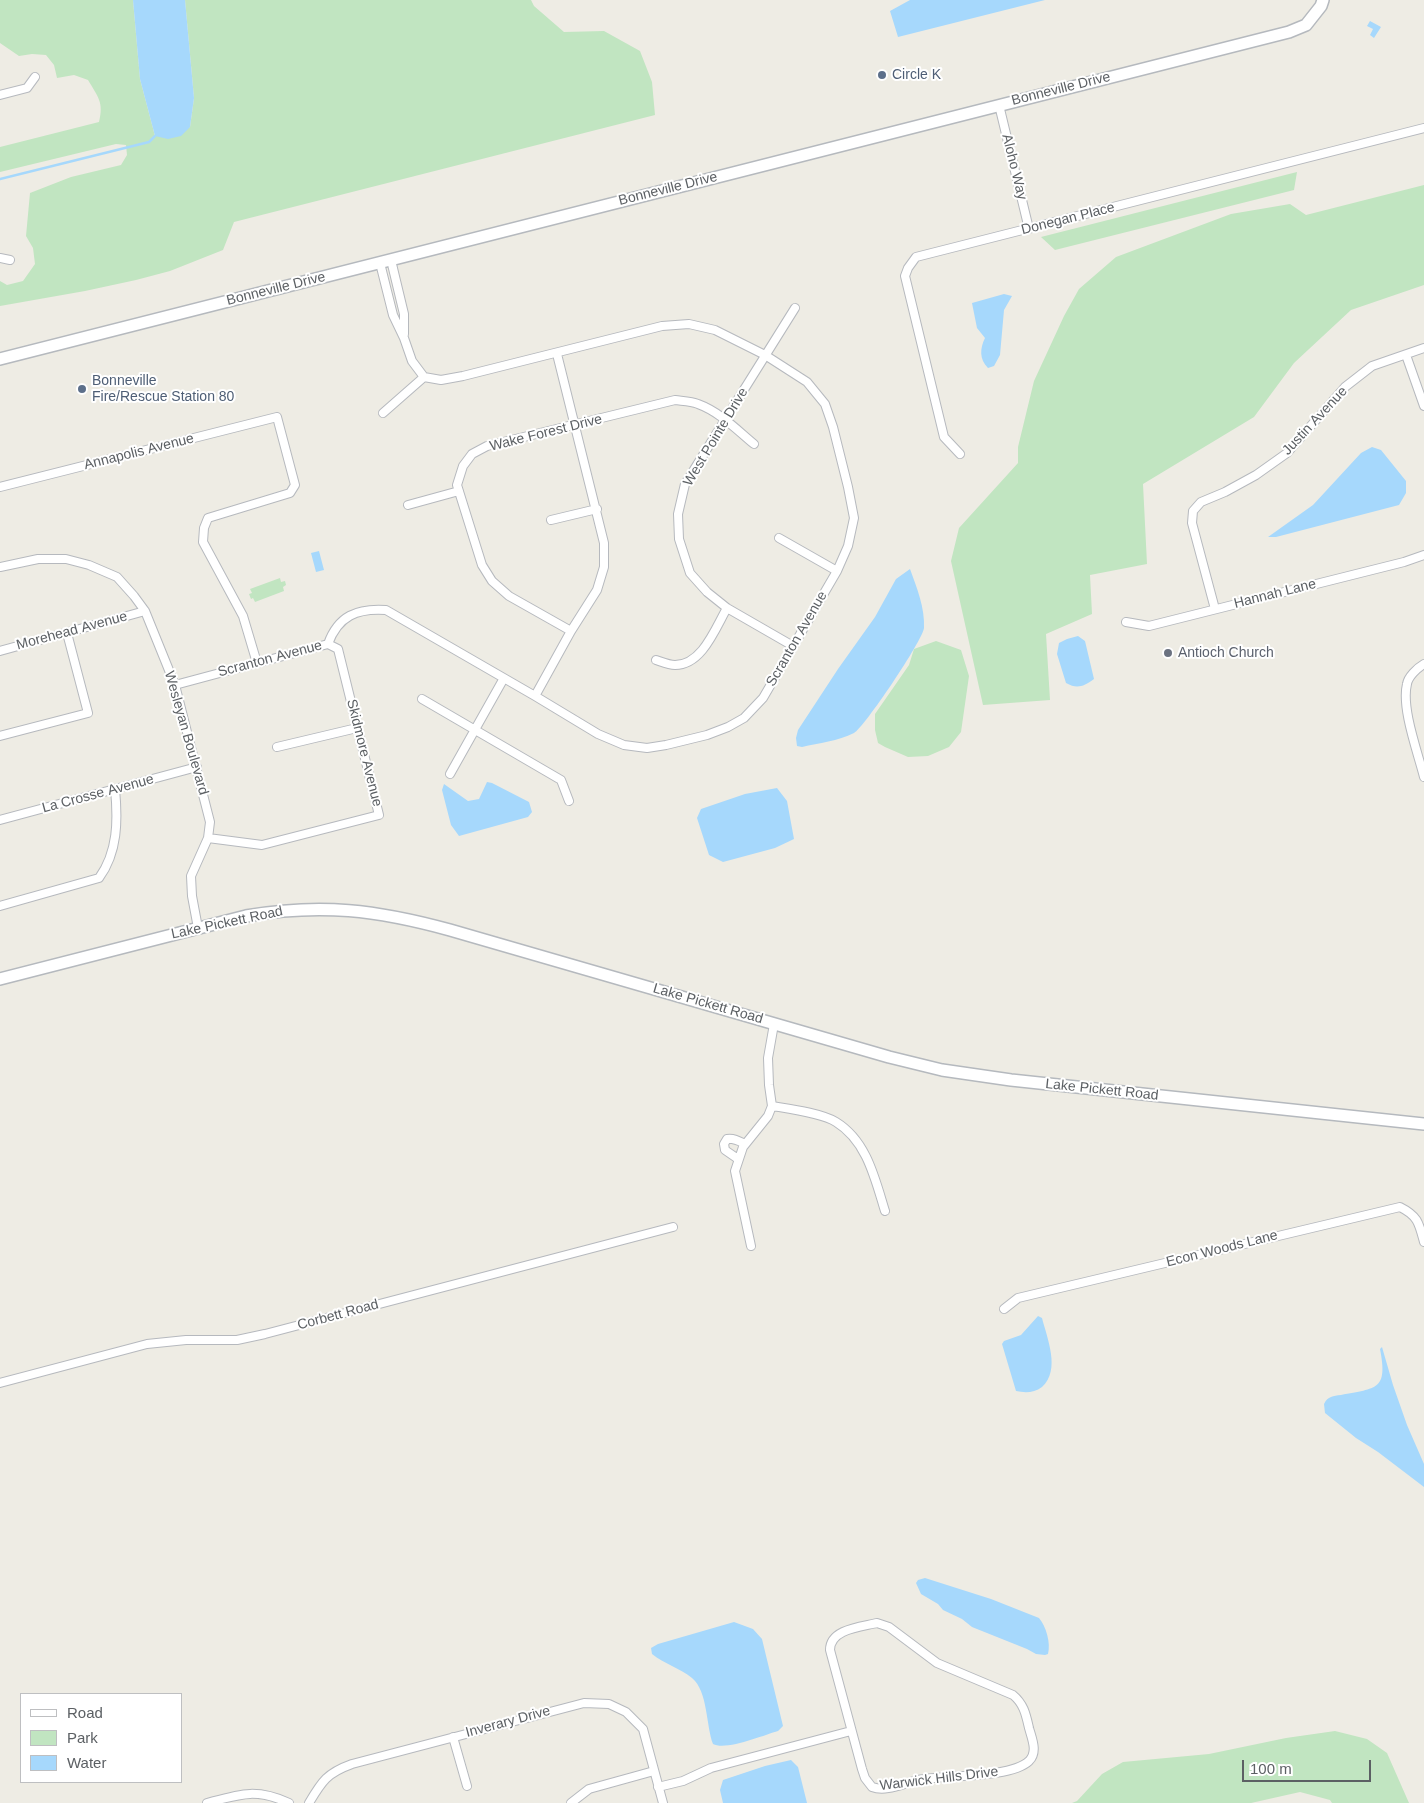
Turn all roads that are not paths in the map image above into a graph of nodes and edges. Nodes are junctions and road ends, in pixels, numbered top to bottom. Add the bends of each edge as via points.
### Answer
1 (1323, 0) edge
2 (35, 77) dead end
3 (0, 95) edge
4 (999, 105) junction
5 (1424, 128) edge
6 (1029, 229) junction
7 (0, 258) edge
8 (10, 260) dead end
9 (385, 261) junction
10 (795, 308) dead end
11 (1424, 348) edge
12 (557, 354) junction
13 (765, 355) junction
14 (1406, 355) junction
15 (0, 359) edge
16 (424, 377) junction
17 (1424, 406) edge
18 (383, 412) dead end
19 (726, 420) junction
20 (575, 425) junction
21 (754, 444) dead end
22 (960, 454) dead end
23 (0, 487) edge
24 (459, 491) junction
25 (408, 505) dead end
26 (597, 509) junction
27 (551, 520) dead end
28 (778, 538) dead end
29 (1424, 555) edge
30 (0, 567) edge
31 (837, 571) junction
32 (727, 608) junction
33 (1215, 609) junction
34 (144, 611) junction
35 (1126, 622) dead end
36 (571, 631) junction
37 (68, 633) junction
38 (328, 644) junction
39 (793, 646) junction
40 (0, 651) edge
41 (656, 660) dead end
42 (257, 664) junction
43 (1424, 664) edge
44 (504, 678) junction
45 (175, 685) junction
46 (535, 696) junction
47 (422, 699) dead end
48 (357, 728) junction
49 (475, 730) junction
50 (0, 736) edge
51 (278, 747) dead end
52 (196, 767) junction
53 (450, 774) dead end
54 (1424, 777) edge
55 (115, 789) junction
56 (570, 801) dead end
57 (0, 820) edge
58 (208, 838) junction
59 (0, 906) edge
60 (198, 928) junction
61 (0, 979) edge
62 (774, 1024) junction
63 (772, 1106) junction
64 (1424, 1124) edge
65 (745, 1144) junction
66 (738, 1159) junction
67 (885, 1211) dead end
68 (673, 1227) dead end
69 (1424, 1242) edge
70 (751, 1246) dead end
71 (1004, 1309) dead end
72 (0, 1383) edge
73 (851, 1731) junction
74 (453, 1737) junction
75 (654, 1771) junction
76 (466, 1786) dead end
77 (658, 1787) junction
78 (207, 1803) edge
79 (289, 1803) edge
80 (309, 1803) edge
81 (571, 1803) edge
82 (663, 1803) edge

1 - 4 main road, Bonneville Drive via 1306,25 1289,32
2 - 3 street via 27,88
4 - 6 street, Aloho Way
4 - 9 main road, Bonneville Drive
5 - 6 street, Donegan Place
6 - 22 street, Donegan Place via 916,257 905,276 944,438
7 - 8 street
9 - 15 main road, Bonneville Drive
9 - 16 street via 393,315 412,361
10 - 13 street, West Pointe Drive
11 - 14 street, Justin Avenue
12 - 13 street, Scranton Avenue via 662,326 689,324 716,330
12 - 16 street, Scranton Avenue via 441,380
12 - 20 street
13 - 19 street, West Pointe Drive
13 - 31 street, Scranton Avenue via 807,382 825,404 833,427 854,518 848,546
14 - 17 street
14 - 33 street, Justin Avenue via 1372,366 1345,387 1287,453 1256,475 1201,502 1193,511 1192,523
16 - 18 street
19 - 20 street, Wake Forest Drive via 698,404 674,400
19 - 21 street, Wake Forest Drive
19 - 32 street, West Pointe Drive via 685,484 678,514 679,539 690,573
20 - 24 street, Wake Forest Drive via 487,446 472,454 463,466 457,484
20 - 26 street
23 - 42 street, Annapolis Avenue via 277,417 295,485 290,493 208,518 204,528 203,542 243,616
24 - 25 street
24 - 36 street, Wake Forest Drive via 482,565 492,581 509,596
26 - 27 street
26 - 36 street via 604,543 604,567 597,590
28 - 31 street
29 - 33 street, Hannah Lane
30 - 34 street, Wesleyan Boulevard via 38,559 66,558 89,565 117,577
31 - 39 street, Scranton Avenue
32 - 39 street, West Pointe Drive
32 - 41 street via 704,649 688,663 674,665
33 - 35 street, Hannah Lane via 1149,626
34 - 37 street, Morehead Avenue
34 - 45 street, Wesleyan Boulevard
36 - 46 street
37 - 40 street, Morehead Avenue
37 - 50 street via 88,713
38 - 42 street, Scranton Avenue
38 - 44 street, Scranton Avenue via 331,634 343,620 366,609 386,610
38 - 48 street, Skidmore Avenue via 338,649
39 - 46 street, Scranton Avenue via 763,698 744,718 728,728 666,745 647,748 624,745 598,734
42 - 45 street, Scranton Avenue
43 - 54 street via 1407,683 1405,704
44 - 46 street, Scranton Avenue
44 - 49 street
45 - 52 street, Wesleyan Boulevard
47 - 49 street
48 - 51 street
48 - 58 street, Skidmore Avenue via 379,815 262,845
49 - 53 street
49 - 56 street via 561,780
52 - 55 street, La Crosse Avenue
52 - 58 street, Wesleyan Boulevard via 210,822
55 - 57 street, La Crosse Avenue
55 - 59 street via 117,815 113,848 107,866 98,878
58 - 60 street, Wesleyan Boulevard via 191,876
60 - 61 main road, Lake Pickett Road
60 - 62 main road, Lake Pickett Road via 280,911 376,912
62 - 63 street via 768,1058
62 - 64 main road, Lake Pickett Road via 912,1063 982,1076
63 - 65 street via 768,1116
63 - 67 street via 835,1122 855,1138 869,1161
65 - 66 street
65 - 66 street via 730,1138 724,1144 726,1150
66 - 70 street via 735,1177
68 - 72 street, Corbett Road via 265,1334 237,1340 147,1344
69 - 71 street, Econ Woods Lane via 1419,1223 1411,1212 1400,1207 1018,1298
73 - 73 street, Warwick Hills Drive via 830,1650 832,1641 842,1633 877,1623 937,1663 1019,1699 1034,1753 1025,1764 998,1773 924,1779 876,1788 865,1778
73 - 77 street via 711,1768
74 - 75 street, Inverary Drive via 584,1703 609,1704 626,1712 643,1730
74 - 76 street
74 - 80 street, Inverary Drive via 336,1770 322,1782
75 - 77 street, Inverary Drive
75 - 81 street via 589,1788
77 - 82 street, Inverary Drive
78 - 79 street via 241,1794 263,1794

